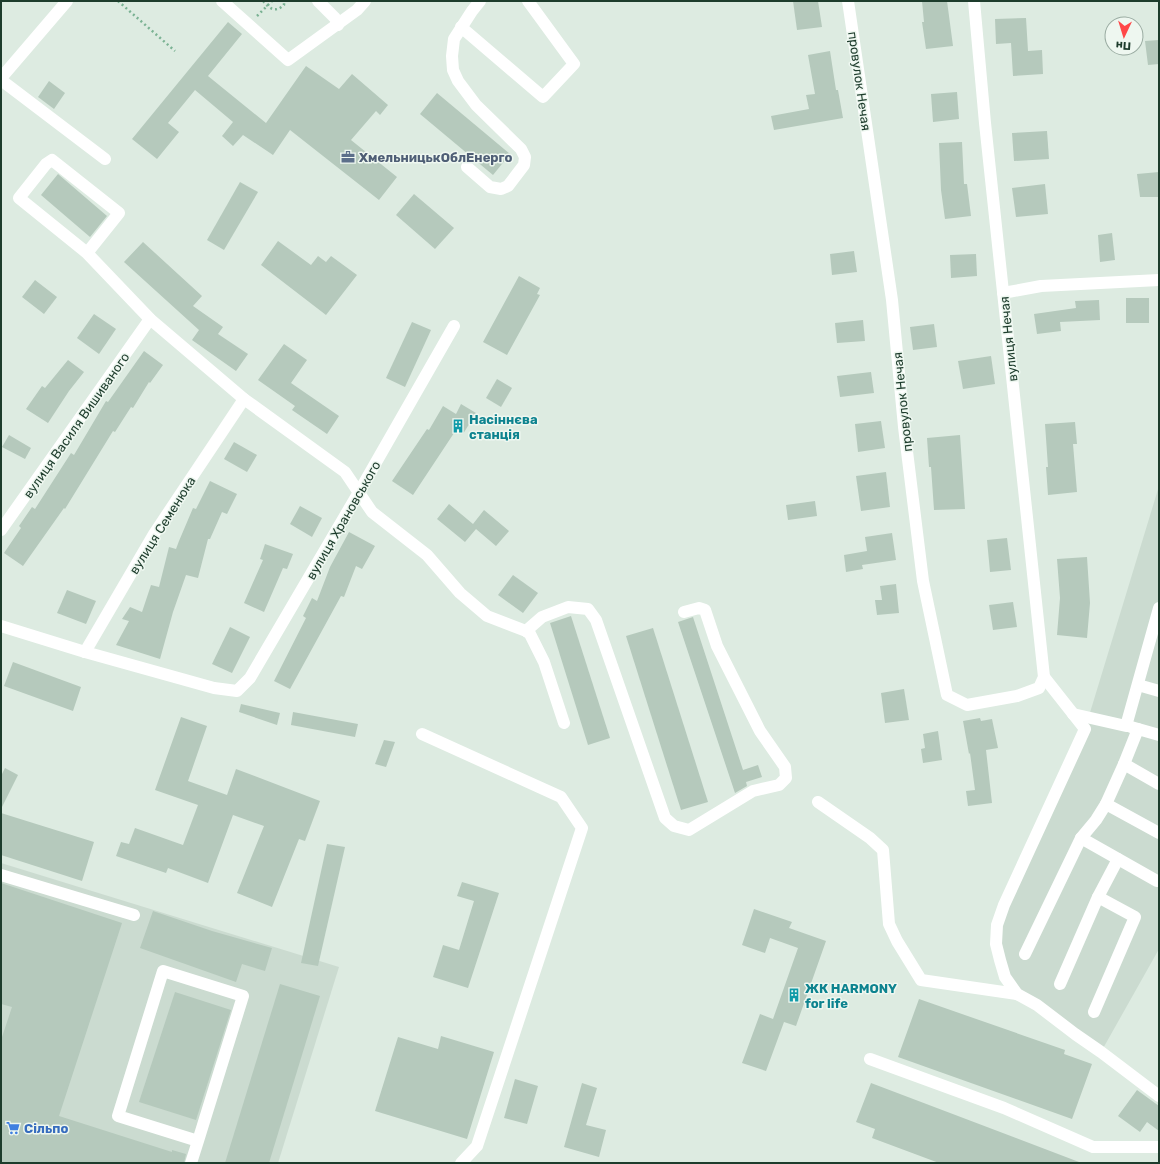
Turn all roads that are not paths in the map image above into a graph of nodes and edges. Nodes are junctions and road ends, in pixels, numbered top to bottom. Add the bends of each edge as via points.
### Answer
1 (67, 1) edge
2 (222, 1) edge
3 (318, 1) edge
4 (365, 1) edge
5 (480, 1) edge
6 (528, 1) edge
7 (848, 1) edge
8 (974, 1) edge
9 (338, 24) junction
10 (461, 27) junction
11 (1, 79) edge
12 (105, 159) dead end
13 (467, 167) dead end
14 (87, 253) junction
15 (1159, 280) edge
16 (1003, 293) junction
17 (150, 320) junction
18 (454, 326) dead end
19 (244, 399) junction
20 (359, 492) junction
21 (1, 530) edge
22 (1159, 608) edge
23 (684, 612) dead end
24 (1, 626) edge
25 (526, 631) junction
26 (1154, 644) edge
27 (85, 652) junction
28 (1044, 677) junction
29 (1138, 685) junction
30 (1159, 691) edge
31 (1073, 714) junction
32 (564, 724) dead end
33 (1126, 726) junction
34 (1138, 729) junction
35 (422, 734) dead end
36 (1159, 735) edge
37 (1124, 764) junction
38 (1159, 784) edge
39 (818, 802) dead end
40 (1106, 804) junction
41 (1159, 833) edge
42 (1081, 838) junction
43 (1118, 859) junction
44 (1, 875) edge
45 (1157, 880) dead end
46 (1098, 897) junction
47 (134, 915) dead end
48 (1025, 954) dead end
49 (1060, 984) dead end
50 (1018, 994) junction
51 (1094, 1012) dead end
52 (870, 1059) dead end
53 (1159, 1096) edge
54 (198, 1141) junction
55 (1159, 1147) edge
56 (191, 1163) edge
57 (461, 1163) edge

1 - 11 street
2 - 9 street via 288,60
3 - 9 street
4 - 9 street
5 - 10 street
6 - 10 street via 574,64 543,97
7 - 28 street, провулок Нечая via 892,300 923,581 947,695 967,705 988,702 1039,688
8 - 16 street, вулиця Нечая
10 - 13 street via 454,39 452,56 453,70 458,81 476,105 521,149 525,157 524,166 508,186 501,189 490,187
11 - 12 street
14 - 14 street via 19,198 52,160 119,213
14 - 17 street
15 - 16 street via 1041,286
16 - 28 street, вулиця Нечая
17 - 19 street
17 - 21 street, вулиця Василя Вишиваного
18 - 20 street, вулиця Храновського
19 - 20 street via 345,472
19 - 27 street, вулиця Семенюка via 154,534
20 - 25 street via 372,512 427,554 460,593 487,616
20 - 27 street, вулиця Храновського via 250,678 237,691 214,688
22 - 26 street
23 - 25 street via 699,608 705,610 717,646 760,731 785,767 786,778 779,785 753,791 689,830 674,826 665,818 596,620 588,609 568,607 542,618
24 - 27 street
25 - 32 street via 544,662
26 - 29 street
28 - 31 street
29 - 30 street
29 - 33 street
31 - 33 street
31 - 50 street via 1085,729 997,925 996,944 1000,960 1005,976
33 - 34 street
34 - 36 street
34 - 37 street
35 - 57 street via 561,797 582,828 477,1146
37 - 38 street
37 - 40 street
39 - 50 street via 870,838 882,850 889,924 921,980
40 - 41 street
40 - 42 street
42 - 43 street
42 - 48 street
43 - 45 street
43 - 46 street
44 - 47 street
46 - 49 street
46 - 51 street via 1135,917
50 - 53 street via 1037,1005
52 - 55 street via 1004,1108 1093,1147
54 - 54 street via 118,1116 163,971 244,996
54 - 56 street

